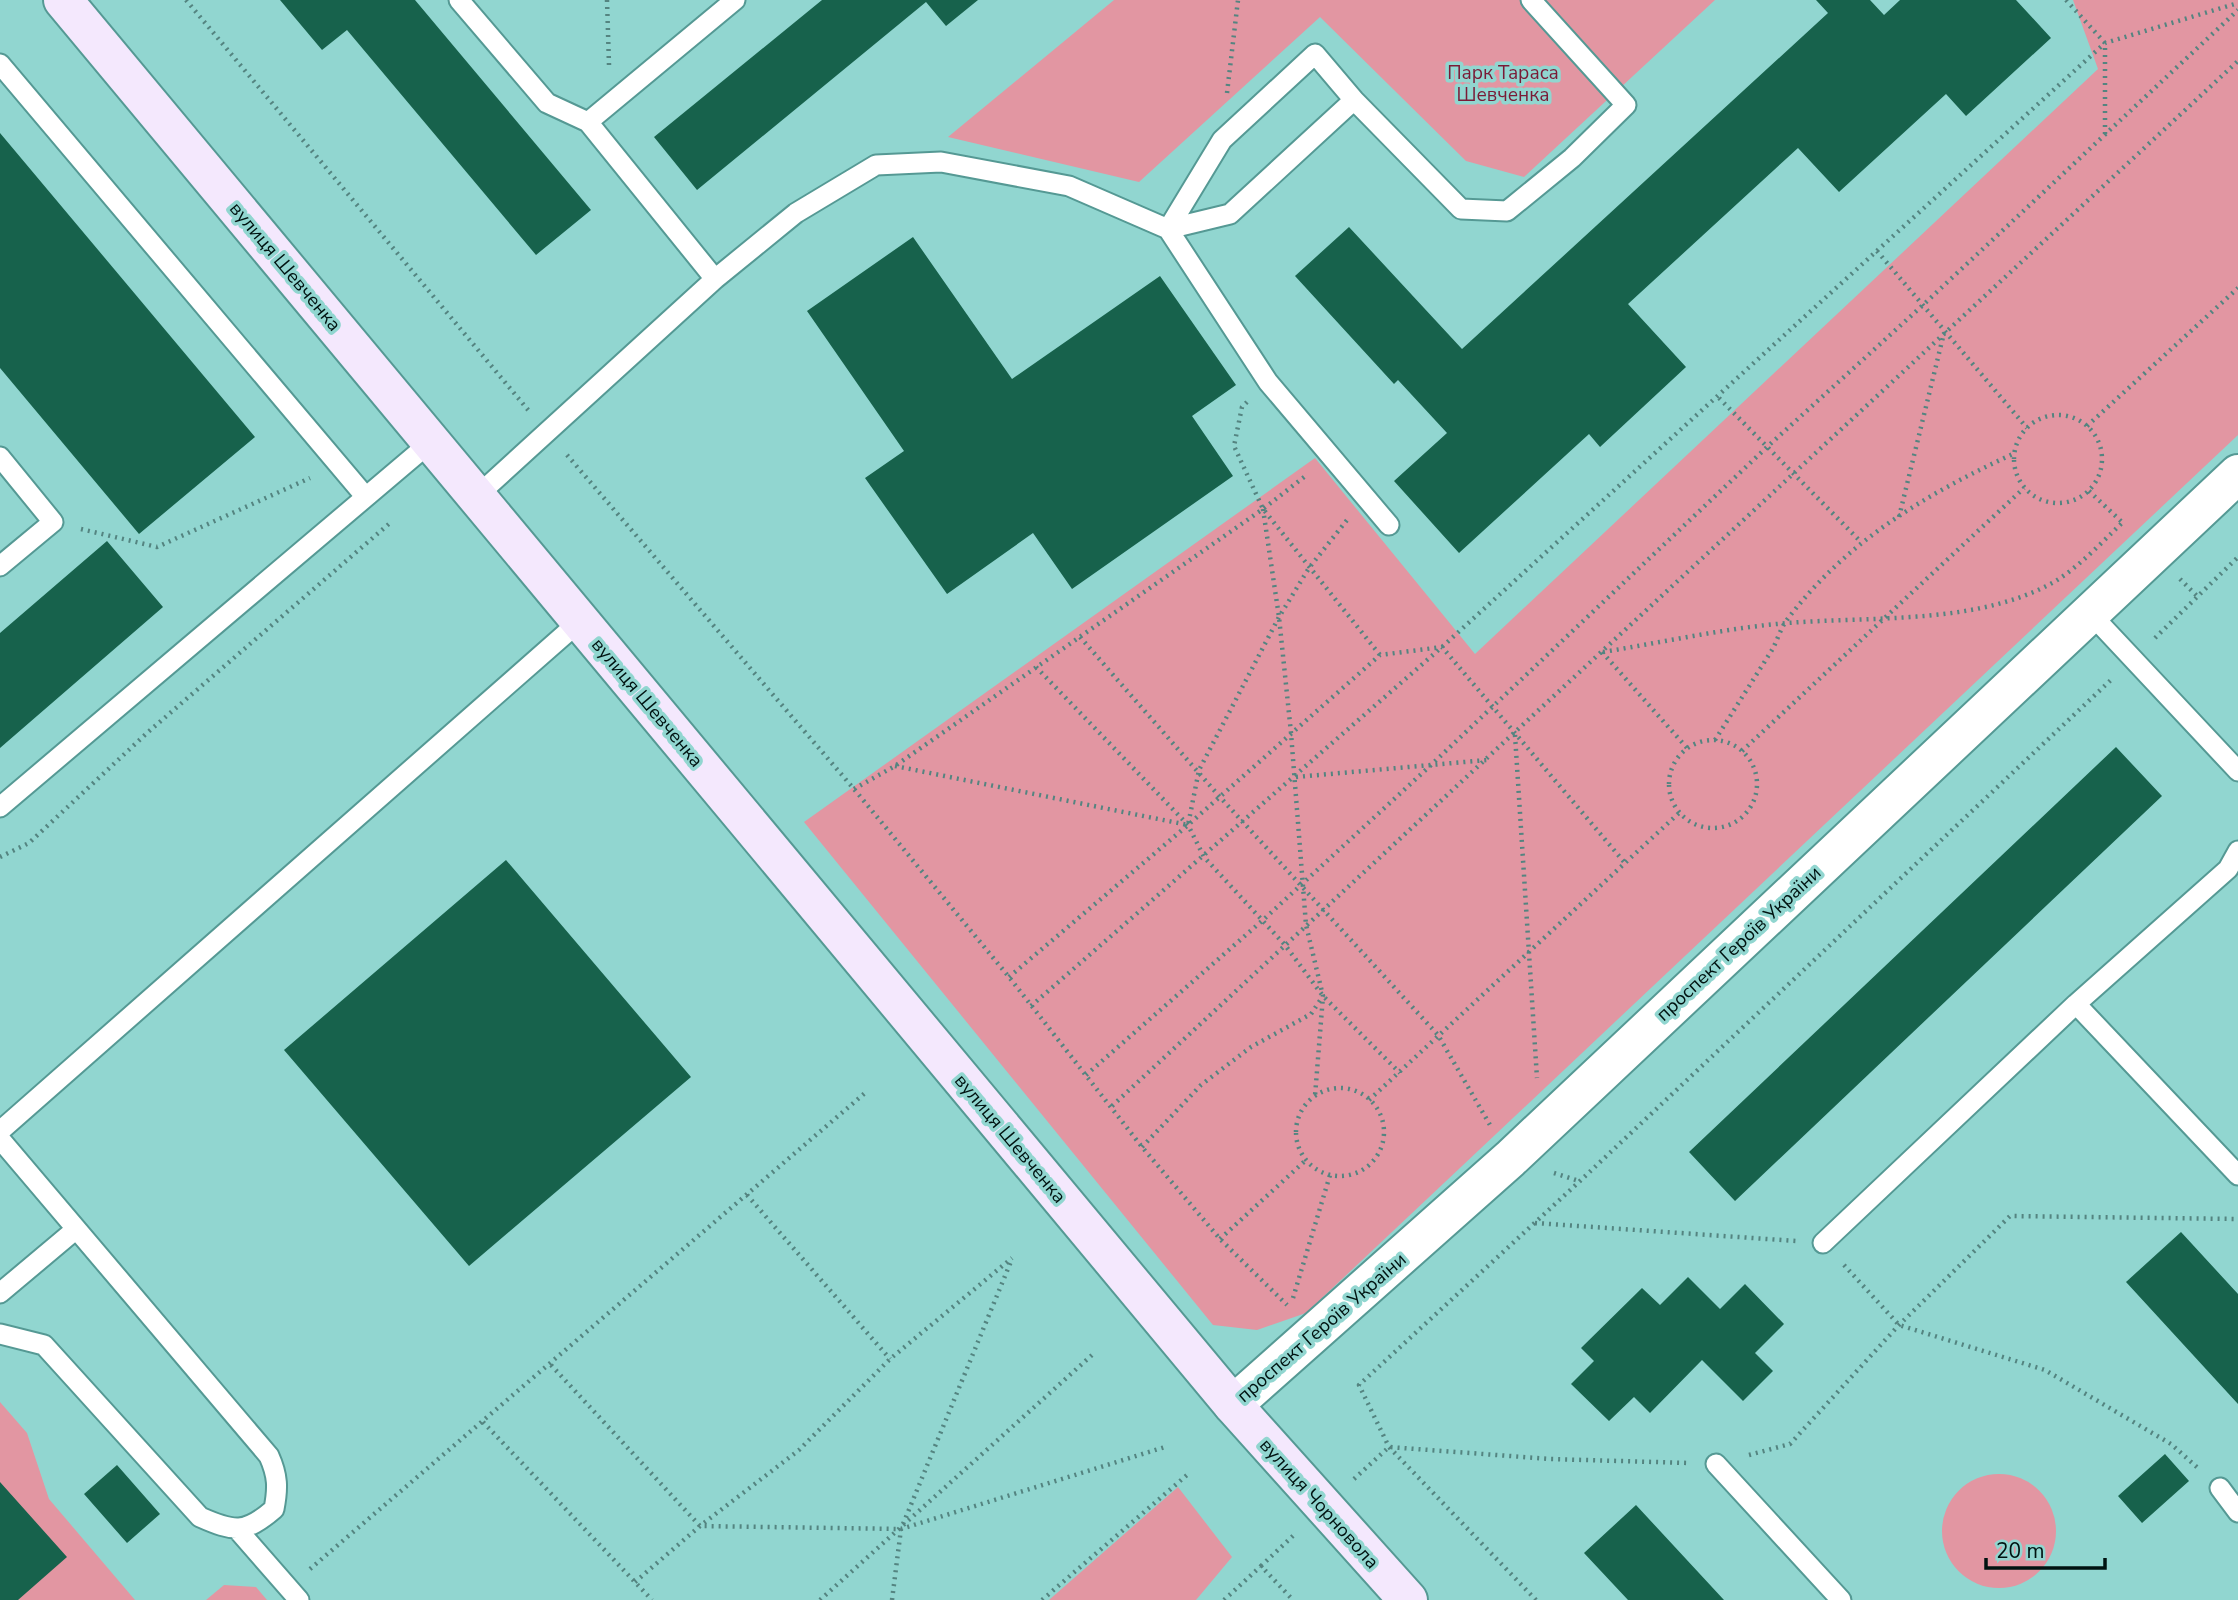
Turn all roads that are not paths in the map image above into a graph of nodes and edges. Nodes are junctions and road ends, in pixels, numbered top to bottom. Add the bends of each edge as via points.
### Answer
1 (63, 0) edge
2 (459, 0) edge
3 (735, 0) edge
4 (1531, 0) edge
5 (0, 64) edge
6 (1354, 100) junction
7 (588, 122) junction
8 (1168, 229) junction
9 (715, 279) junction
10 (432, 441) junction
11 (0, 457) edge
12 (2238, 474) edge
13 (478, 495) junction
14 (365, 496) junction
15 (1389, 525) dead end
16 (0, 566) edge
17 (2089, 612) junction
18 (580, 621) junction
19 (2238, 771) edge
20 (0, 807) edge
21 (2238, 850) edge
22 (2076, 1004) junction
23 (0, 1130) edge
24 (0, 1139) edge
25 (2238, 1175) edge
26 (75, 1230) junction
27 (1823, 1243) road end
28 (0, 1293) edge
29 (0, 1334) edge
30 (1233, 1405) junction
31 (1716, 1464) road end
32 (2220, 1488) road end
33 (2238, 1512) edge
34 (237, 1529) junction
35 (294, 1594) edge
36 (1408, 1600) edge
37 (1841, 1600) edge

1 - 10 street, вулиця Шевченка
2 - 7 lane via 547,103
3 - 7 lane
4 - 6 lane via 1626,105 1572,158 1507,211 1461,209
5 - 14 lane
6 - 8 lane via 1230,214
6 - 8 lane via 1315,54 1222,140
7 - 9 lane
8 - 9 lane via 1069,186 941,162 876,165 796,213
8 - 15 lane via 1268,382
9 - 13 lane
10 - 13 street, вулиця Шевченка
10 - 14 lane
11 - 16 lane via 52,522
12 - 17 street, проспект Героїв України
13 - 18 street, вулиця Шевченка
14 - 20 lane
17 - 19 lane
17 - 30 street, проспект Героїв України via 1510,1158
18 - 23 lane
18 - 30 street, вулиця Шевченка
21 - 22 lane via 2228,869
22 - 25 lane
22 - 27 lane
24 - 26 lane
26 - 28 lane
26 - 34 lane via 269,1456 277,1473 274,1509 246,1529
29 - 34 lane via 44,1345 200,1517
30 - 36 street, вулиця Чорновола
31 - 37 lane
32 - 33 lane
34 - 35 lane

